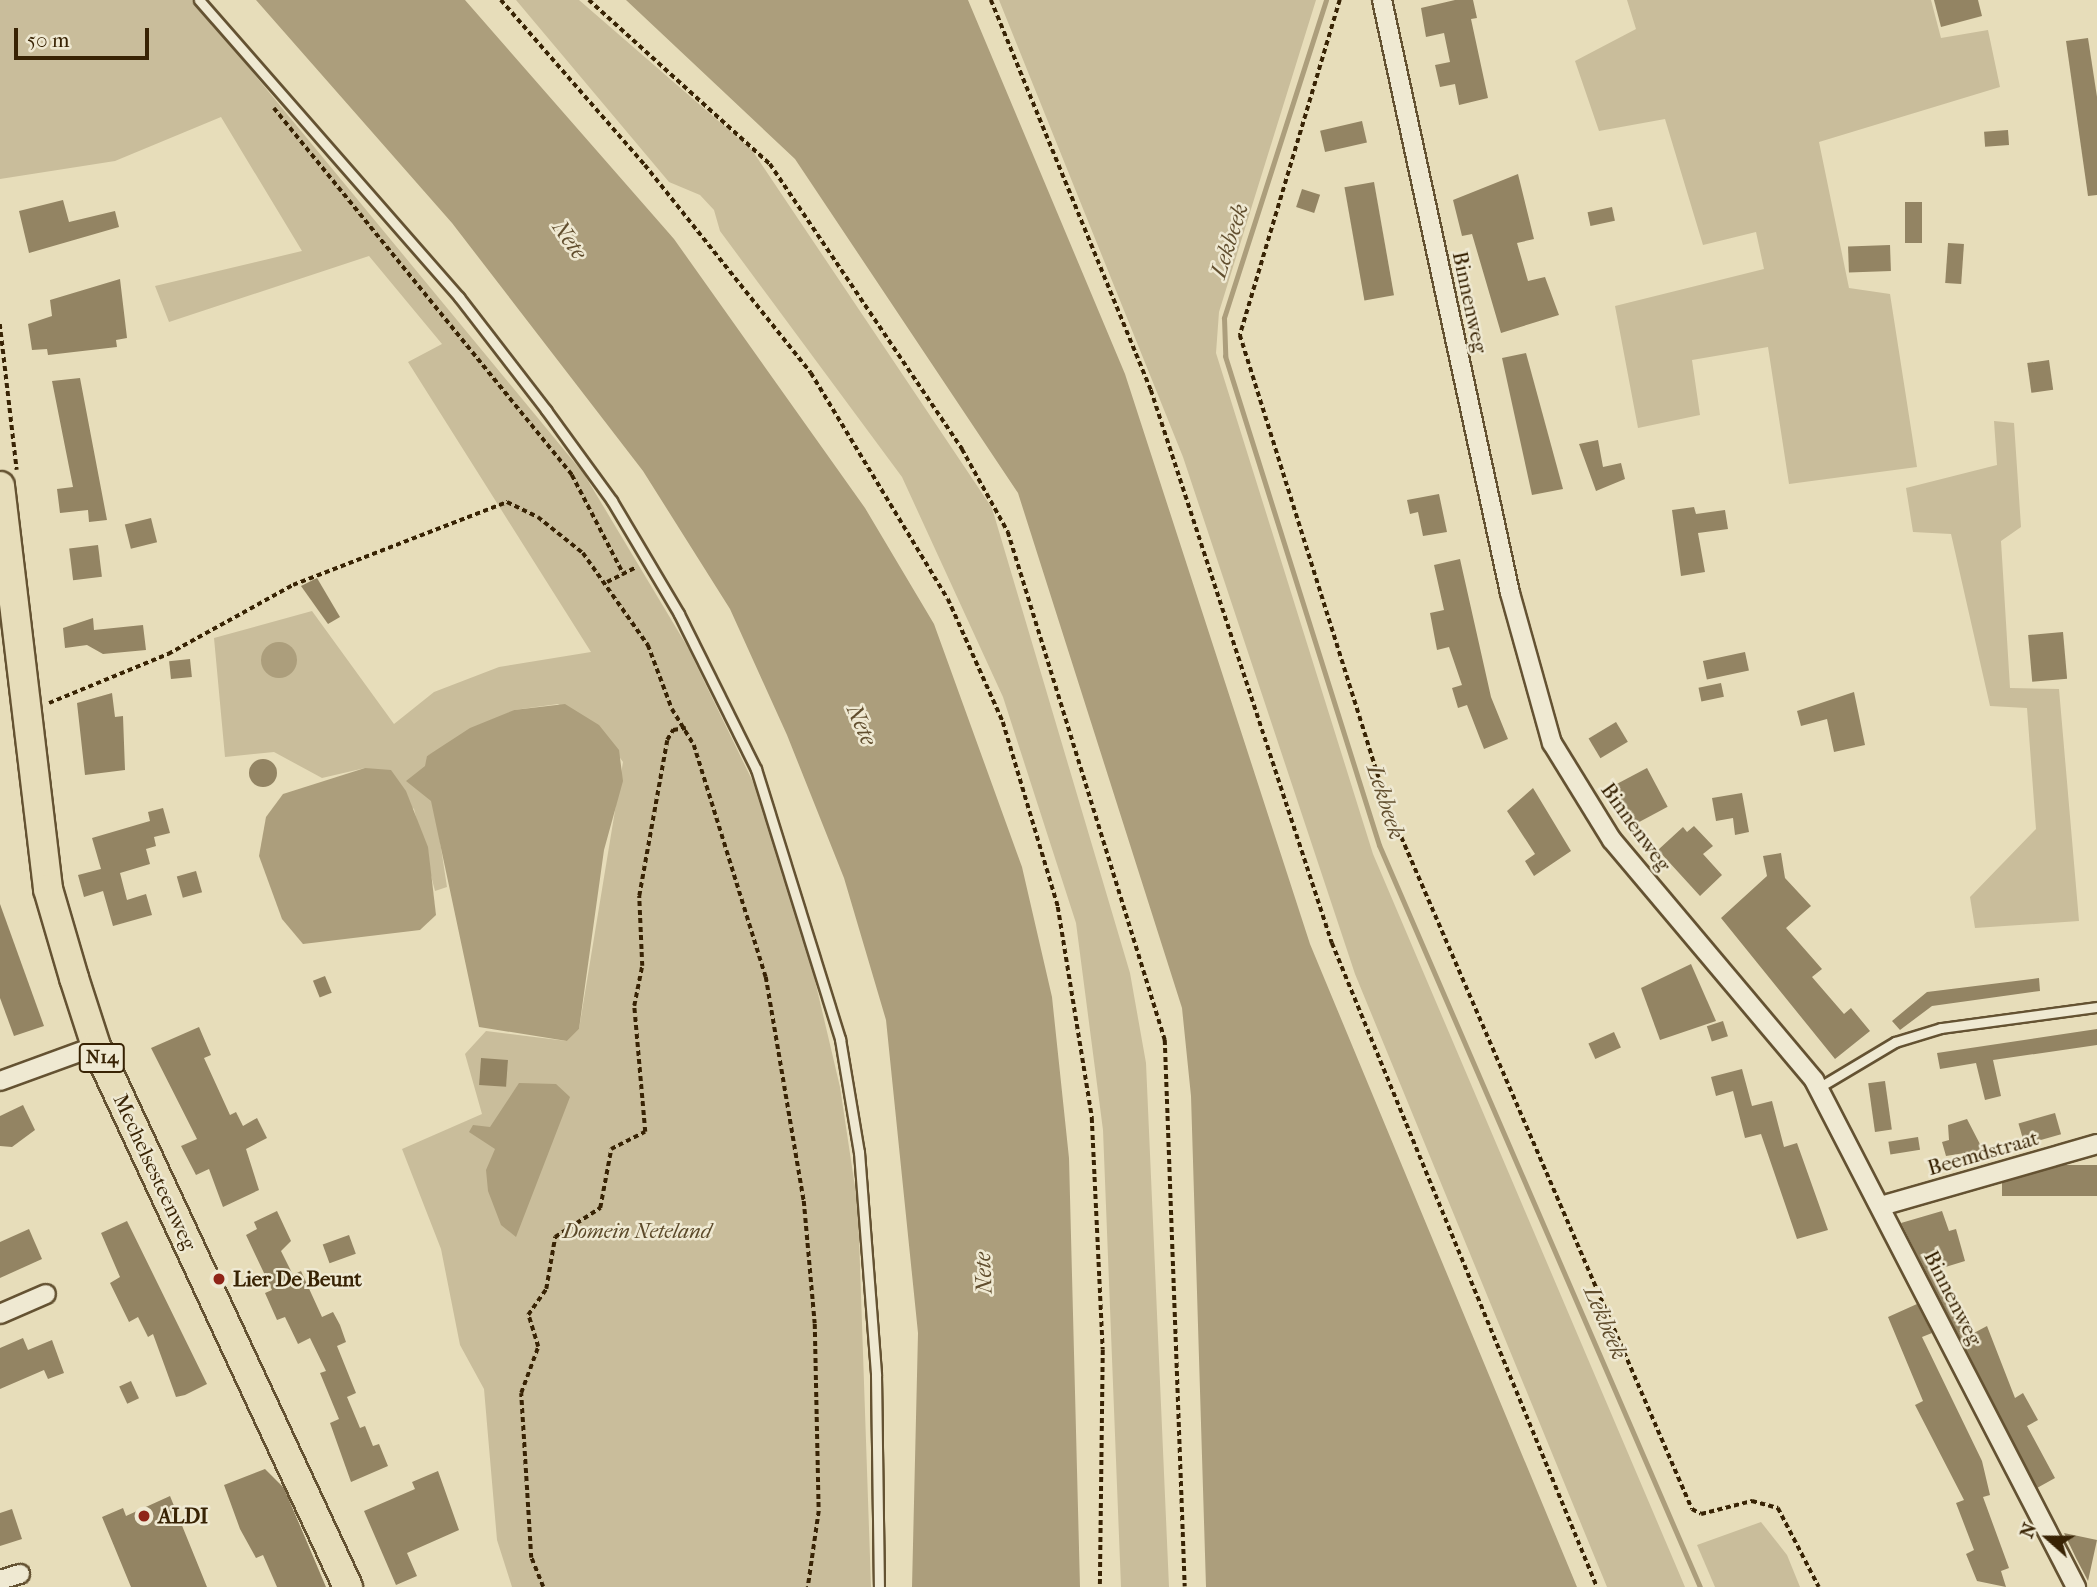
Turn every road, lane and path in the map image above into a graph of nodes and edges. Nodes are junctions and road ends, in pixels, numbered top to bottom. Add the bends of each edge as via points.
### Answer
1 (200, 0) edge
2 (502, 0) edge
3 (589, 0) edge
4 (991, 0) edge
5 (1340, 0) edge
6 (1382, 0) edge
7 (265, 98) dead end
8 (0, 324) edge
9 (9, 484) edge
10 (607, 582) junction
11 (42, 692) dead end
12 (44, 705) junction
13 (45, 718) dead end
14 (686, 728) junction
15 (2097, 1007) edge
16 (96, 1046) junction
17 (0, 1081) edge
18 (1818, 1088) junction
19 (2097, 1144) edge
20 (1881, 1206) junction
21 (46, 1293) dead end
22 (0, 1314) edge
23 (20, 1574) dead end
24 (0, 1580) edge
25 (348, 1587) edge
26 (543, 1587) edge
27 (808, 1587) edge
28 (879, 1587) edge
29 (1100, 1587) edge
30 (1185, 1587) edge
31 (1597, 1587) edge
32 (1819, 1587) edge
33 (2076, 1587) edge

1 - 28 lane via 459,297 546,410 660,582 756,769 840,1039 859,1152 876,1375
2 - 29 path via 645,165 811,373 948,599 1003,722 1058,907 1092,1118 1103,1337
3 - 30 path via 770,164 962,449 1008,532 1165,1040
4 - 31 path via 1151,390 1332,943
5 - 32 path via 1240,335 1388,806 1692,1509 1701,1514 1752,1501 1778,1508
6 - 18 street, Binnenweg via 1510,593 1552,743 1612,840
7 - 10 path via 572,475 624,575
8 - 9 path
9 - 16 main road, Mechelsesteenweg / N14 via 48,889
10 - 12 path via 538,517 506,502 292,586 168,654
10 - 14 path via 648,645
11 - 12 path
12 - 13 path
14 - 26 path via 673,730 667,740 639,896 642,966 634,1006 645,1132 611,1149 600,1208 555,1237 546,1289 528,1314 538,1348 521,1393 531,1558
14 - 27 path via 766,977 804,1201 820,1511
15 - 18 lane via 1941,1028 1895,1042
16 - 17 street
16 - 25 main road, Mechelsesteenweg / N14
18 - 20 street, Binnenweg
19 - 20 street, Beemdstraat
20 - 33 street, Binnenweg
21 - 22 street
23 - 24 street

